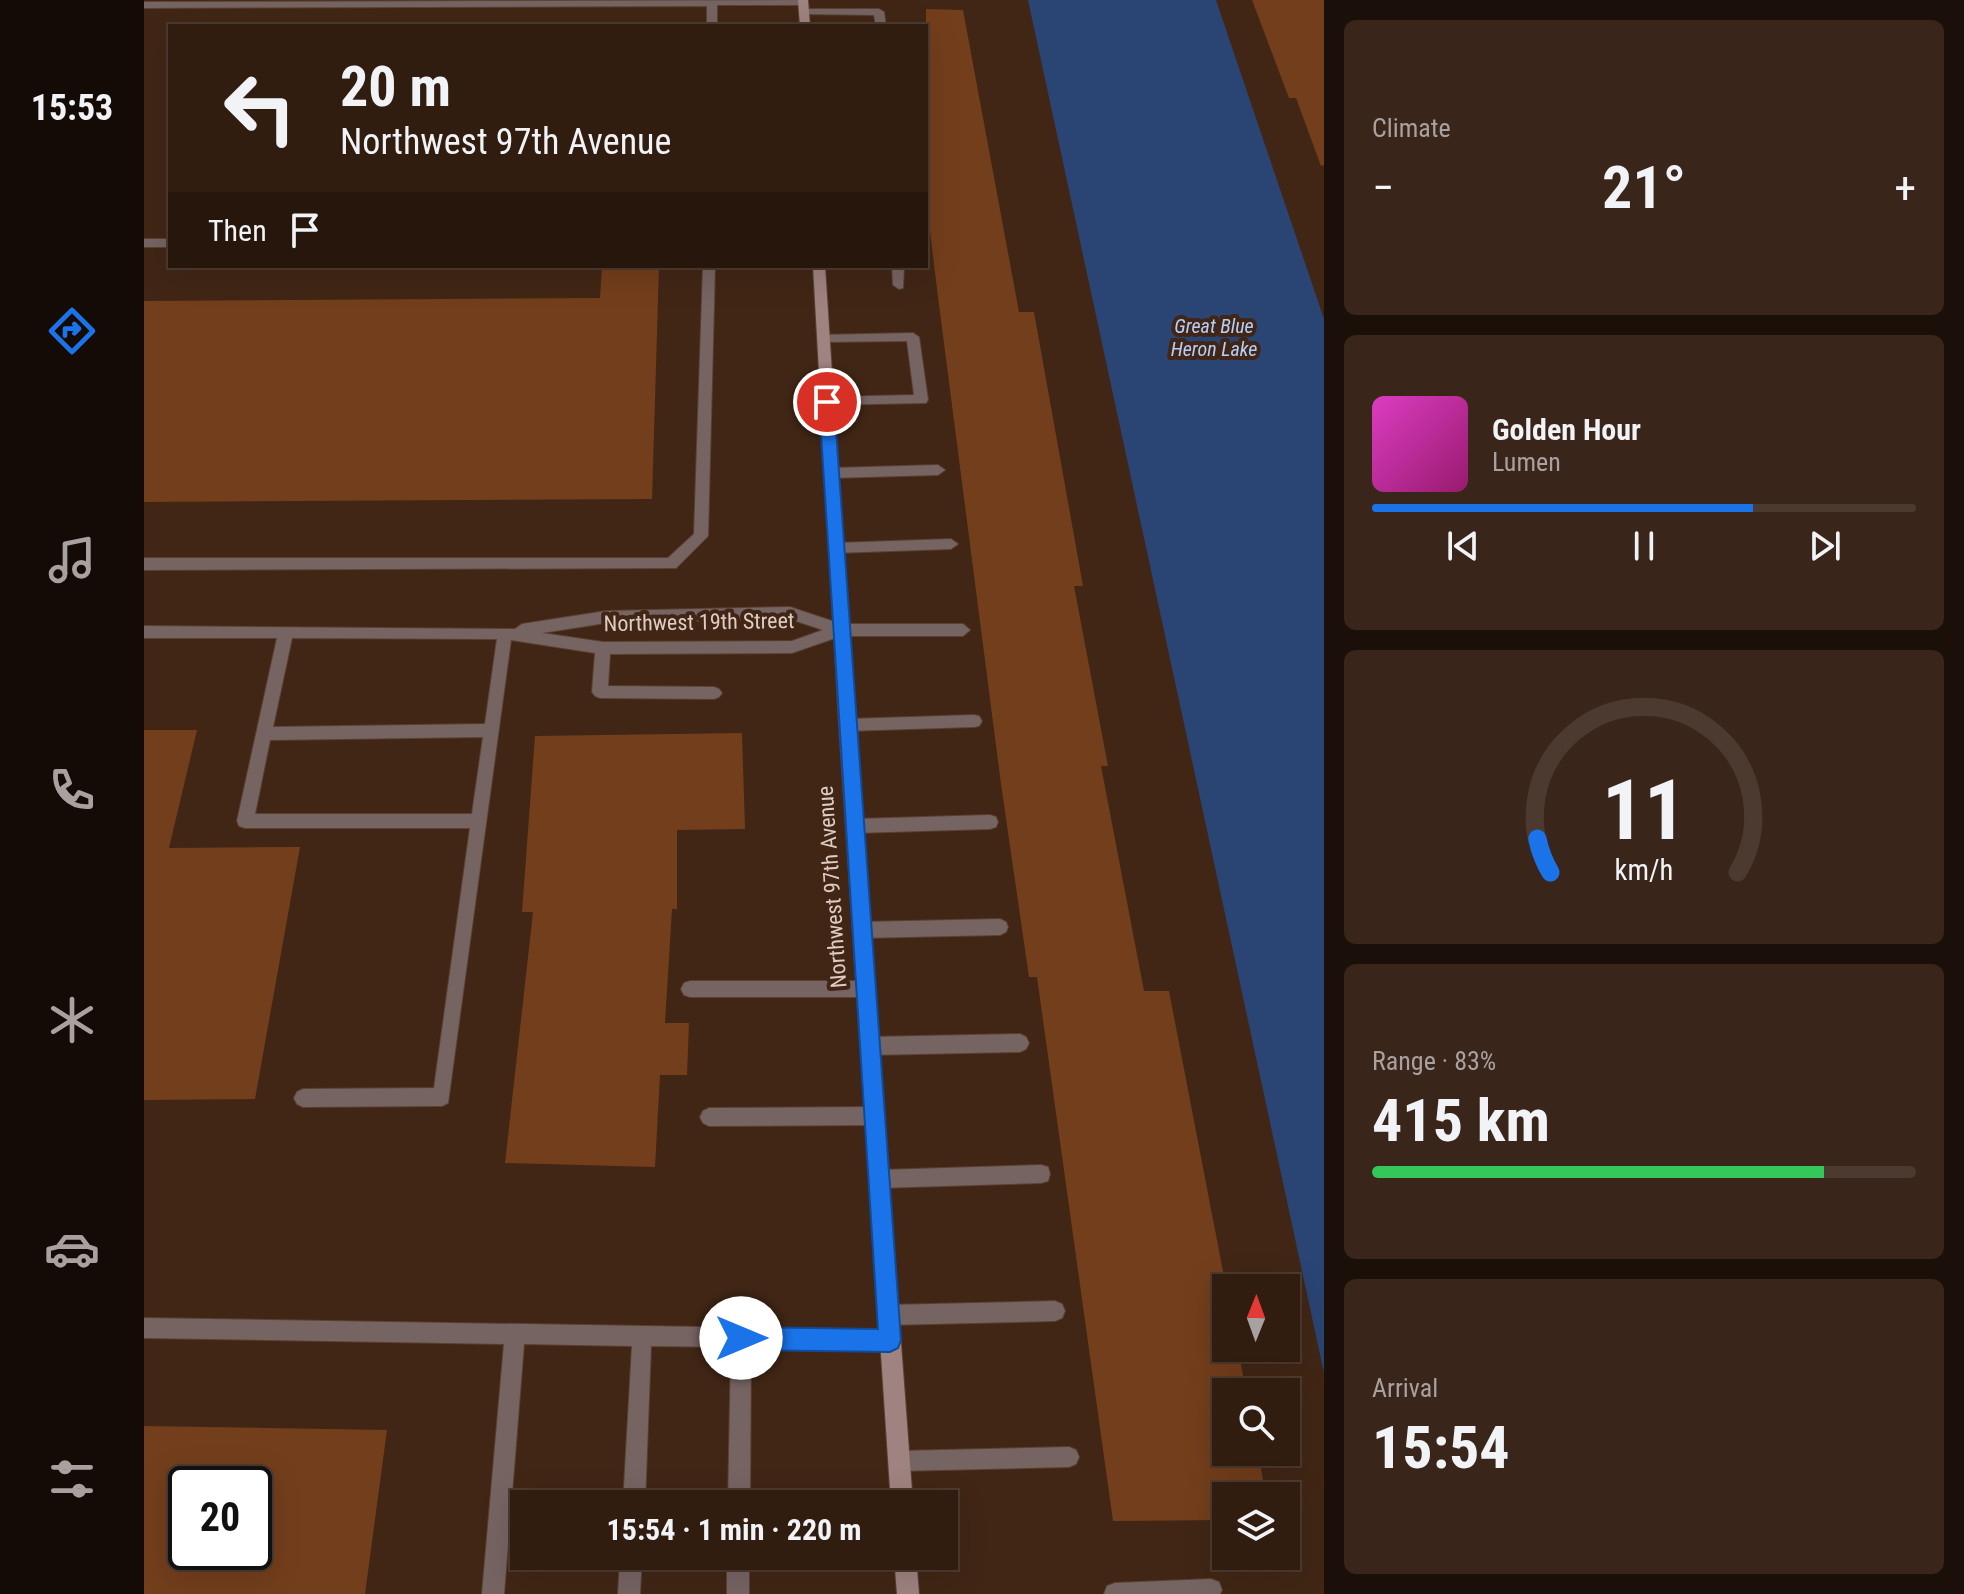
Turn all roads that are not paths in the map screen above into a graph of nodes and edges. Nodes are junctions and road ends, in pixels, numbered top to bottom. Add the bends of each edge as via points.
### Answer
1 (712, 3) junction
2 (144, 5) edge
3 (804, 5) edge
4 (712, 24) edge
5 (881, 24) edge
6 (144, 243) edge
7 (168, 243) edge
8 (709, 268) edge
9 (819, 268) edge
10 (898, 268) edge
11 (899, 285) dead end
12 (823, 338) junction
13 (827, 402) junction
14 (938, 470) dead end
15 (831, 473) junction
16 (951, 544) dead end
17 (835, 548) junction
18 (144, 564) edge
19 (841, 630) junction
20 (963, 630) dead end
21 (144, 632) edge
22 (286, 632) junction
23 (505, 633) junction
24 (603, 648) junction
25 (714, 693) dead end
26 (974, 721) dead end
27 (847, 725) junction
28 (490, 730) junction
29 (264, 734) junction
30 (479, 821) junction
31 (990, 822) dead end
32 (855, 826) junction
33 (1000, 927) dead end
34 (861, 930) junction
35 (690, 989) dead end
36 (866, 989) junction
37 (1020, 1043) dead end
38 (869, 1046) junction
39 (303, 1098) dead end
40 (874, 1116) junction
41 (709, 1117) dead end
42 (1041, 1174) dead end
43 (879, 1179) junction
44 (1055, 1311) dead end
45 (888, 1315) junction
46 (144, 1328) edge
47 (515, 1334) junction
48 (642, 1336) junction
49 (741, 1338) junction
50 (890, 1340) junction
51 (1069, 1457) dead end
52 (899, 1461) junction
53 (635, 1490) edge
54 (739, 1490) edge
55 (901, 1490) edge
56 (630, 1570) edge
57 (738, 1570) edge
58 (906, 1570) edge
59 (1211, 1590) dead end
60 (493, 1594) edge
61 (629, 1594) edge
62 (738, 1594) edge
63 (908, 1594) edge
64 (1115, 1594) edge

1 - 2 lane
1 - 3 lane
1 - 4 lane
3 - 5 lane via 879,12
6 - 7 lane
8 - 18 lane via 701,536 671,564
9 - 12 street, Northwest 97th Avenue
10 - 11 lane
12 - 13 street, Northwest 97th Avenue
12 - 13 lane via 913,337 921,400
13 - 15 street, Northwest 97th Avenue
14 - 15 lane
15 - 17 street, Northwest 97th Avenue
16 - 17 lane
17 - 19 street, Northwest 97th Avenue
19 - 20 lane
19 - 23 lane, Northwest 19th Street via 790,613 760,613 606,617
19 - 24 lane, Northwest 19th Street via 792,647
19 - 27 street, Northwest 97th Avenue
21 - 22 lane, Northwest 19th Street
22 - 23 lane, Northwest 19th Street
22 - 29 lane
23 - 24 lane, Northwest 19th Street
23 - 28 lane
24 - 25 lane via 600,692
26 - 27 lane
27 - 32 street, Northwest 97th Avenue
28 - 29 lane
28 - 30 lane
29 - 30 lane via 245,821
30 - 39 lane via 442,1097
31 - 32 lane
32 - 34 street, Northwest 97th Avenue
33 - 34 lane
34 - 36 street, Northwest 97th Avenue
35 - 36 lane
36 - 38 street, Northwest 97th Avenue
37 - 38 lane
38 - 40 street, Northwest 97th Avenue
40 - 41 lane
40 - 43 street, Northwest 97th Avenue
42 - 43 lane
43 - 45 street, Northwest 97th Avenue
44 - 45 lane
45 - 50 street, Northwest 97th Avenue
46 - 47 lane
47 - 48 lane
47 - 60 lane
48 - 49 lane
48 - 53 lane
49 - 50 lane
49 - 54 lane
50 - 52 street, Northwest 97th Avenue
51 - 52 lane
52 - 55 street, Northwest 97th Avenue
56 - 61 lane
57 - 62 lane
58 - 63 street
59 - 64 lane

